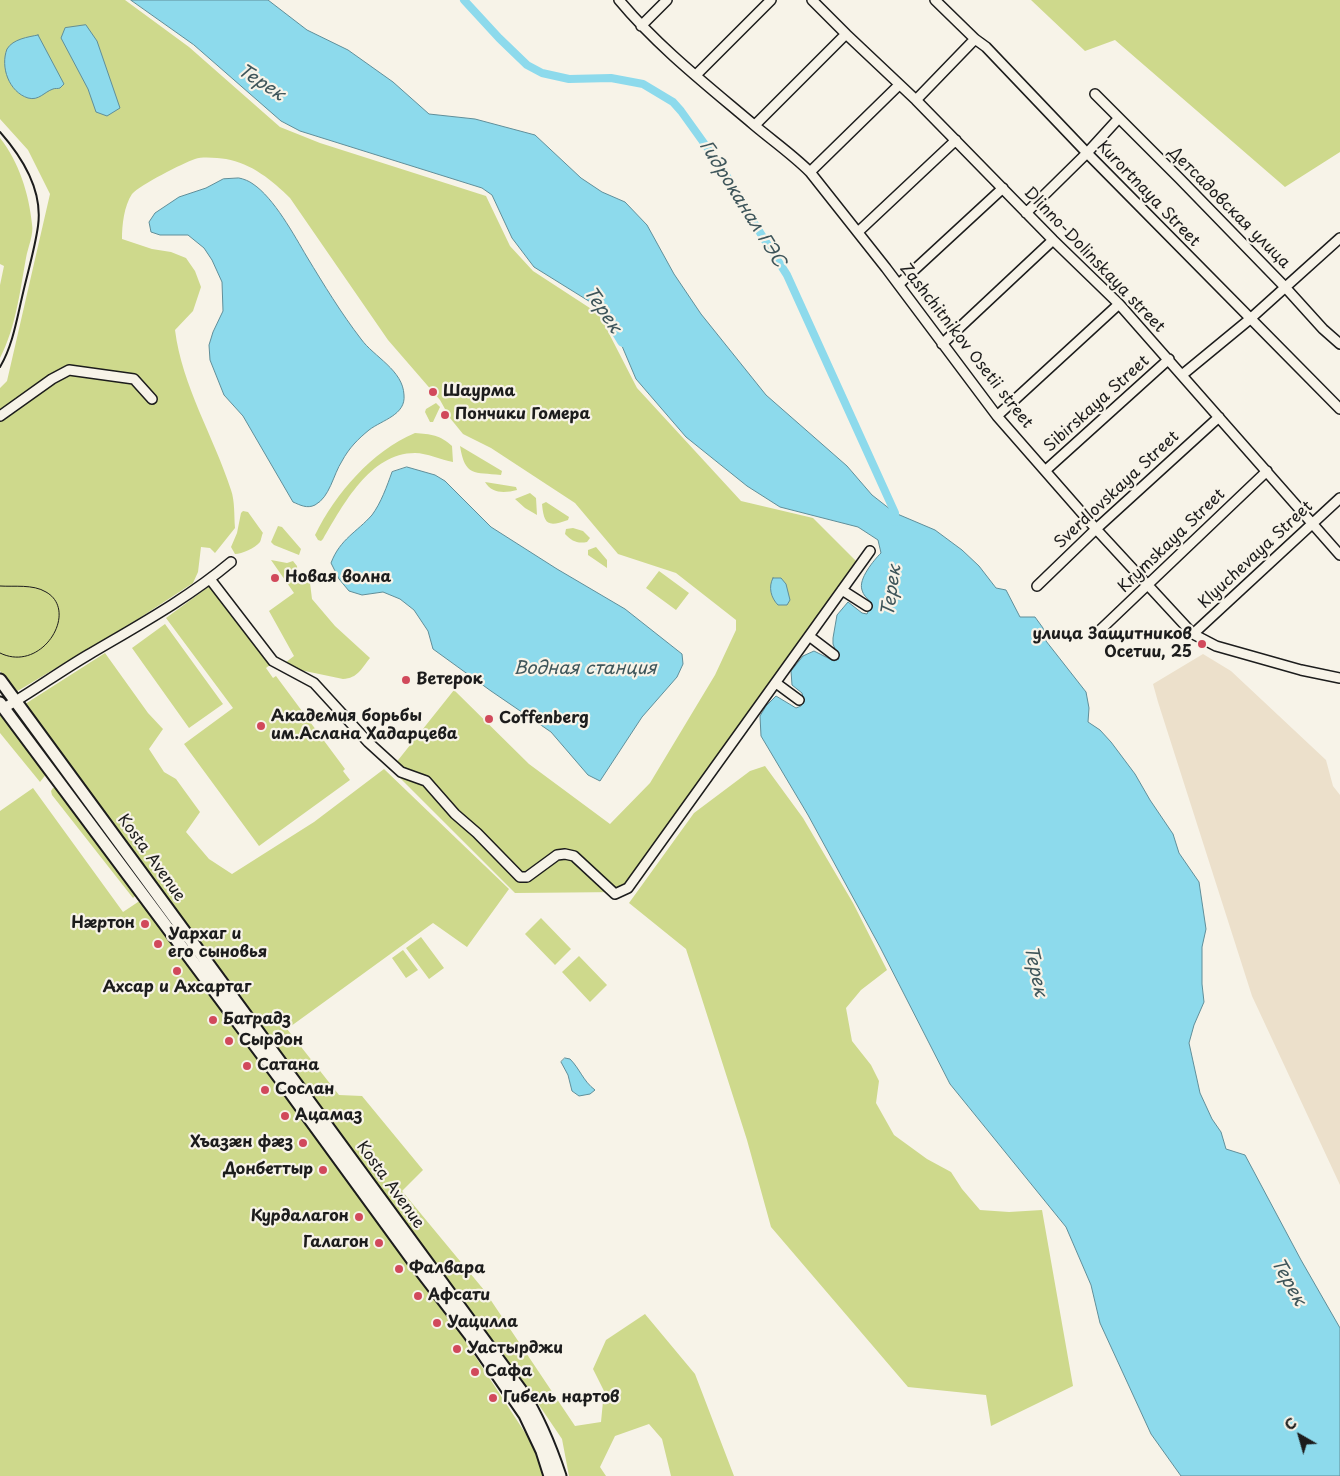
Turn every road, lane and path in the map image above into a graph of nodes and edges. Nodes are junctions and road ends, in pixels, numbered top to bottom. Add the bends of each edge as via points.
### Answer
1 (619, 0) edge
2 (667, 0) edge
3 (771, 0) edge
4 (812, 0) edge
5 (935, 0) edge
6 (641, 26) junction
7 (846, 34) junction
8 (975, 39) junction
9 (696, 75) junction
10 (899, 85) junction
11 (1095, 94) dead end
12 (916, 100) junction
13 (1118, 119) junction
14 (755, 125) junction
15 (956, 140) junction
16 (1087, 153) junction
17 (810, 172) junction
18 (1003, 188) junction
19 (1026, 214) junction
20 (858, 232) junction
21 (1340, 238) edge
22 (1053, 240) junction
23 (899, 284) junction
24 (1285, 287) junction
25 (1119, 304) junction
26 (1250, 319) junction
27 (942, 344) junction
28 (1340, 344) edge
29 (1168, 359) junction
30 (1182, 375) junction
31 (152, 398) dead end
32 (1340, 409) edge
33 (0, 416) edge
34 (997, 416) junction
35 (1219, 417) junction
36 (1046, 470) junction
37 (1267, 471) junction
38 (1340, 498) edge
39 (1312, 523) junction
40 (1096, 529) junction
41 (870, 550) dead end
42 (1340, 555) edge
43 (231, 562) dead end
44 (210, 579) junction
45 (1148, 585) junction
46 (1037, 586) dead end
47 (842, 590) junction
48 (866, 606) dead end
49 (1097, 633) dead end
50 (1193, 634) junction
51 (809, 636) junction
52 (834, 655) dead end
53 (1340, 678) edge
54 (0, 680) edge
55 (776, 683) junction
56 (799, 700) dead end
57 (16, 701) junction
58 (2, 706) edge
59 (550, 1476) edge
60 (560, 1476) edge

1 - 6 street, Zashchitnikov Osetii street
2 - 6 street
3 - 9 street
4 - 7 street, Dlinno-Dolinskaya street
5 - 8 street, Kurortnaya Street
6 - 9 street, Zashchitnikov Osetii street
7 - 10 street, Dlinno-Dolinskaya street
7 - 14 street
8 - 12 street
8 - 16 street, Kurortnaya Street
9 - 14 street, Zashchitnikov Osetii street
10 - 12 street, Dlinno-Dolinskaya street
10 - 17 street
11 - 13 street, Детсадовская улица
12 - 15 street, Dlinno-Dolinskaya street
13 - 16 street
13 - 24 street, Детсадовская улица
14 - 17 street, Zashchitnikov Osetii street
15 - 18 street, Dlinno-Dolinskaya street
15 - 20 street
16 - 19 street
16 - 26 street, Kurortnaya Street
17 - 20 street, Zashchitnikov Osetii street
18 - 19 street, Dlinno-Dolinskaya street
18 - 23 street
19 - 22 street, Dlinno-Dolinskaya street
20 - 23 street, Zashchitnikov Osetii street
21 - 24 street
22 - 25 street, Dlinno-Dolinskaya street
22 - 27 street
23 - 27 street, Zashchitnikov Osetii street
24 - 26 street
24 - 28 street, Детсадовская улица
25 - 29 street, Dlinno-Dolinskaya street
25 - 34 street
26 - 30 street
26 - 32 street, Kurortnaya Street
27 - 34 street, Zashchitnikov Osetii street
29 - 30 street, Dlinno-Dolinskaya street
29 - 36 street, Sibirskaya Street
30 - 35 street, Dlinno-Dolinskaya street
31 - 33 street via 134,380 70,370
34 - 36 street, Zashchitnikov Osetii street
35 - 37 street, Dlinno-Dolinskaya street
35 - 40 street, Sverdlovskaya Street
36 - 40 street, Zashchitnikov Osetii street
37 - 39 street, Dlinno-Dolinskaya street
37 - 45 street, Krymskaya Street
38 - 39 street, Klyuchevaya Street
39 - 42 street, Dlinno-Dolinskaya street
39 - 50 street, Klyuchevaya Street
40 - 45 street, Zashchitnikov Osetii street
40 - 46 street, Sverdlovskaya Street
41 - 47 street
43 - 44 street
44 - 55 street via 273,661 314,682 368,742 402,772 426,781 520,877 527,876 557,855 565,854 574,856 616,894 628,888
44 - 57 street
45 - 49 street, Krymskaya Street
45 - 50 street, Zashchitnikov Osetii street
47 - 48 street
47 - 51 street
50 - 53 street, Zashchitnikov Osetii street via 1216,646
51 - 52 street
51 - 55 street
54 - 57 main road, Kosta Avenue
55 - 56 street
57 - 58 street
57 - 60 main road, Kosta Avenue via 522,1392 538,1418
58 - 59 main road, Kosta Avenue via 470,1335 525,1415

